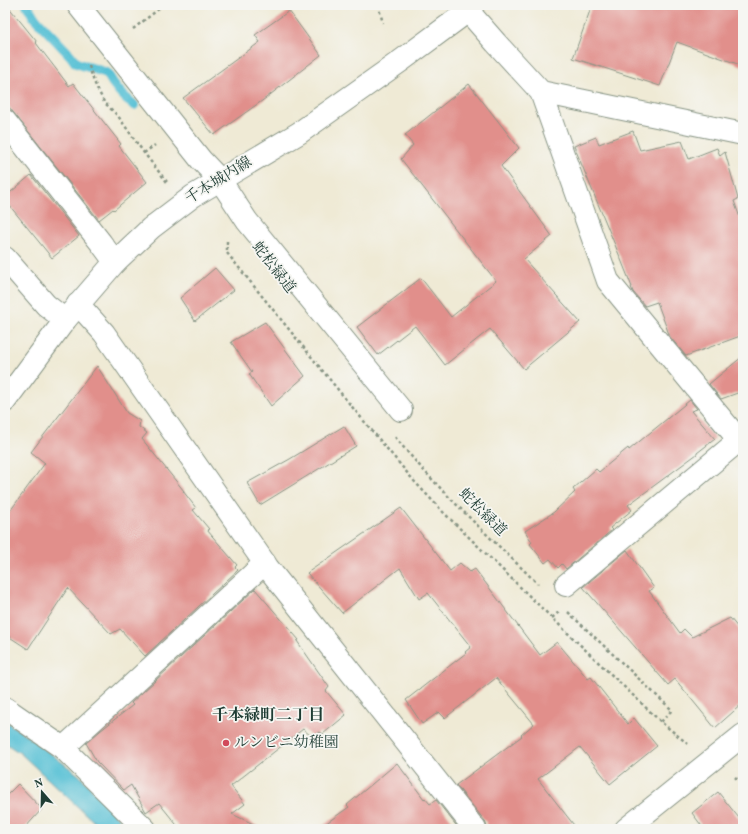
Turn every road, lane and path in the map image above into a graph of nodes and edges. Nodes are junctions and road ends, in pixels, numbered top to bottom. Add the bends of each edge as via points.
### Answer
1 (78, 5) edge
2 (164, 5) edge
3 (378, 5) edge
4 (470, 8) edge
5 (383, 23) dead end
6 (110, 46) junction
7 (94, 82) dead end
8 (541, 92) junction
9 (5, 121) edge
10 (742, 138) edge
11 (220, 180) junction
12 (169, 184) dead end
13 (233, 240) dead end
14 (5, 258) edge
15 (115, 262) junction
16 (78, 304) junction
17 (64, 320) junction
18 (5, 401) edge
19 (401, 410) dead end
20 (392, 433) dead end
21 (742, 441) edge
22 (265, 563) junction
23 (566, 585) dead end
24 (542, 587) dead end
25 (563, 608) dead end
26 (5, 708) edge
27 (661, 722) junction
28 (743, 735) edge
29 (63, 748) junction
30 (693, 748) dead end
31 (145, 829) edge
32 (475, 829) edge
33 (626, 829) edge

1 - 6 street
2 - 6 path
3 - 5 path
4 - 8 street via 496,44
4 - 11 street, 千本城内線 via 402,60 298,133
6 - 11 street
7 - 12 path via 104,102 118,116
8 - 10 street
8 - 21 street via 608,281
9 - 15 street
11 - 15 street, 千本城内線 via 193,196 151,228
11 - 19 street via 247,221
13 - 27 path, 蛇松緑道 via 226,237 228,253 414,481 512,580
14 - 17 street via 46,305
15 - 16 street, 千本城内線
16 - 17 street, 千本城内線
16 - 22 street via 104,333
17 - 18 street, 千本城内線
20 - 24 path, 蛇松緑道 via 455,502
21 - 23 street
22 - 29 street
22 - 32 street
25 - 27 path via 672,710
26 - 29 street
27 - 30 path, 蛇松緑道
28 - 33 street
29 - 31 street

